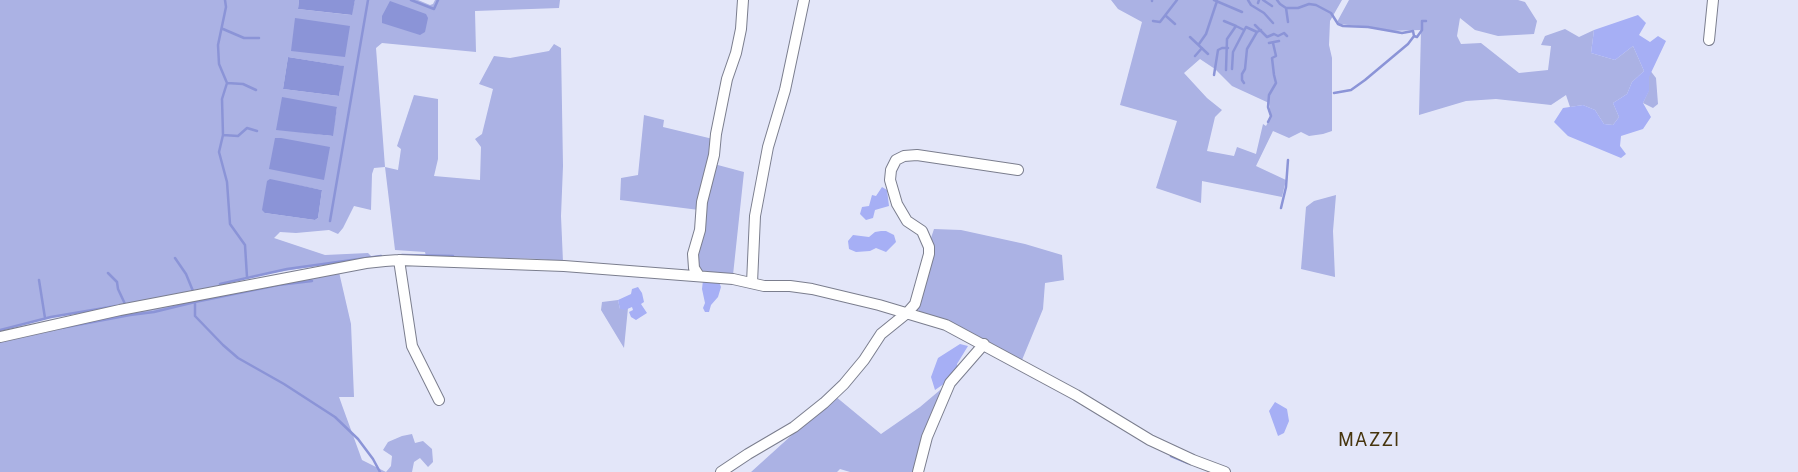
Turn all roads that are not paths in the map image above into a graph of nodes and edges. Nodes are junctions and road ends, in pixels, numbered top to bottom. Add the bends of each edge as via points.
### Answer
1 (743, 0) edge
2 (804, 0) edge
3 (1714, 0) edge
4 (1709, 40) dead end
5 (1018, 170) dead end
6 (399, 260) junction
7 (699, 276) junction
8 (752, 284) junction
9 (907, 313) junction
10 (0, 337) edge
11 (984, 344) junction
12 (439, 400) dead end
13 (721, 472) edge
14 (918, 472) edge
15 (1225, 472) edge

1 - 7 street via 741,29 727,79 693,254 694,268
2 - 8 street via 785,90 768,147 755,216
3 - 4 street
5 - 9 street via 917,155 896,160 890,180 897,204 907,221 922,231 929,247 915,304
6 - 7 street via 564,266
6 - 10 street via 366,263 120,310
6 - 12 street via 412,346
7 - 8 street
8 - 9 street via 812,289
9 - 11 street via 946,325
9 - 13 street via 881,334 864,360 824,403 794,427
11 - 14 street via 950,383 927,437
11 - 15 street via 1150,440

